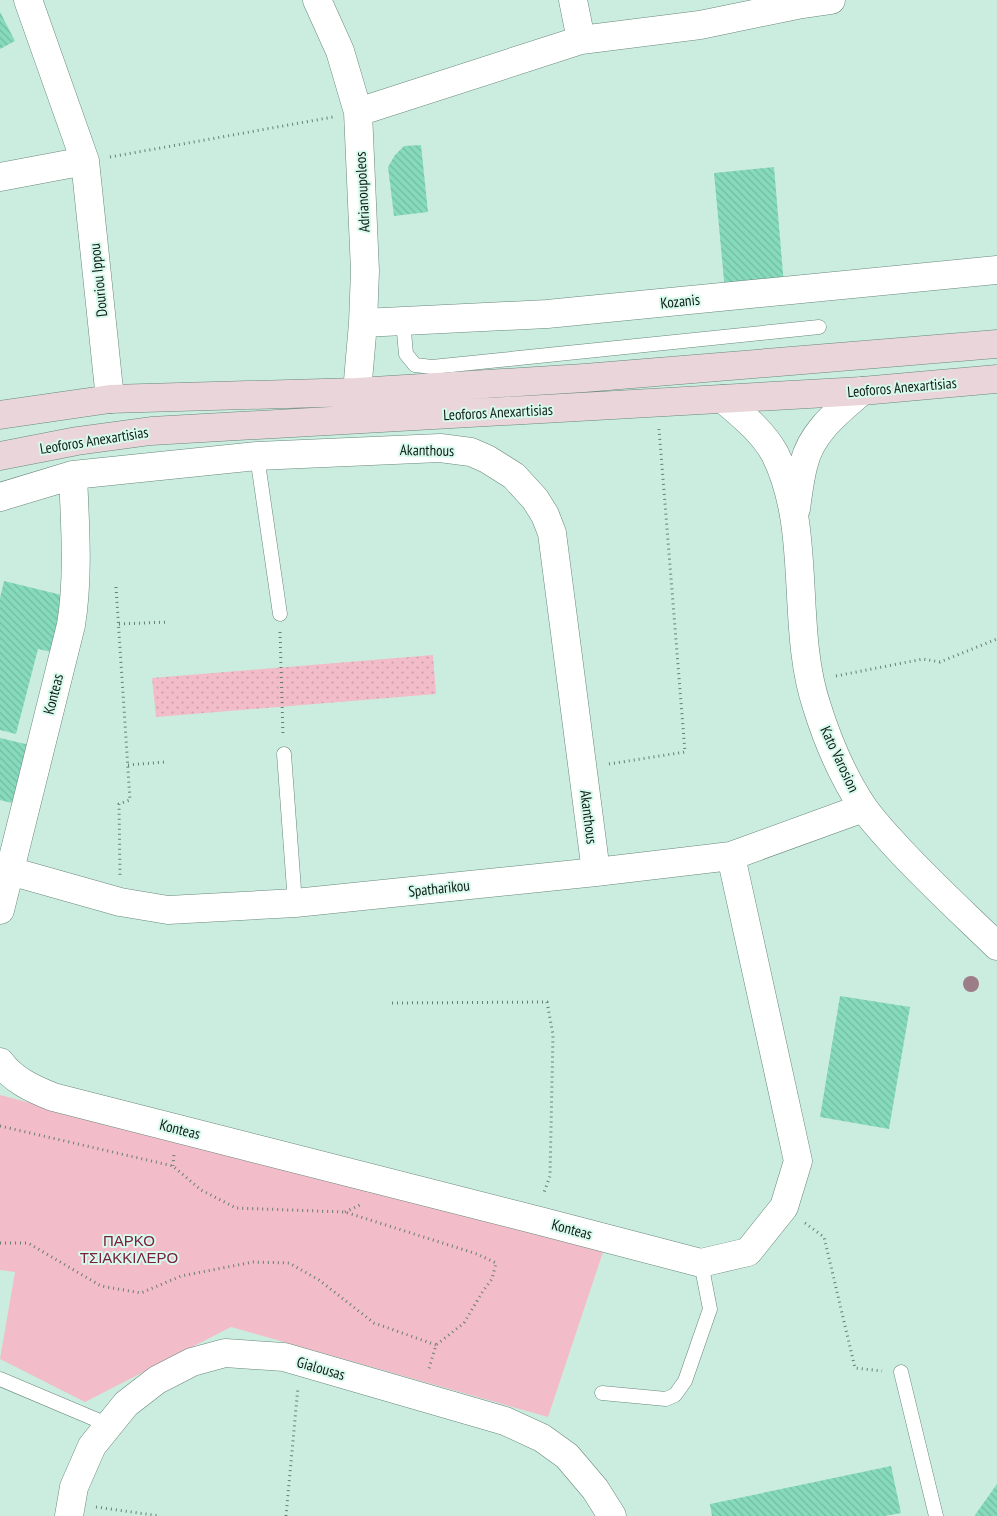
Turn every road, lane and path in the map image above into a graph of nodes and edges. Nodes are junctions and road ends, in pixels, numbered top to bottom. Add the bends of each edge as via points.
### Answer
1 (28, 0) edge
2 (318, 0) edge
3 (573, 0) edge
4 (831, 0) edge
5 (796, 3) edge
6 (582, 40) junction
7 (358, 112) junction
8 (85, 161) junction
9 (0, 177) edge
10 (997, 270) edge
11 (403, 321) junction
12 (363, 323) junction
13 (819, 327) dead end
14 (997, 344) edge
15 (997, 379) edge
16 (862, 391) junction
17 (357, 392) junction
18 (110, 399) junction
19 (724, 399) junction
20 (657, 403) junction
21 (0, 415) edge
22 (0, 456) edge
23 (257, 456) junction
24 (72, 475) junction
25 (0, 497) edge
26 (794, 518) junction
27 (116, 587) dead end
28 (280, 614) joint
29 (169, 622) dead end
30 (118, 624) junction
31 (997, 639) edge
32 (811, 681) junction
33 (284, 754) joint
34 (165, 762) dead end
35 (128, 765) junction
36 (583, 769) junction
37 (863, 808) junction
38 (731, 856) junction
39 (10, 872) junction
40 (596, 872) junction
41 (120, 902) junction
42 (295, 903) junction
43 (0, 910) edge
44 (997, 946) edge
45 (392, 1003) dead end
46 (0, 1062) edge
47 (0, 1126) edge
48 (784, 1207) junction
49 (533, 1219) junction
50 (0, 1242) edge
51 (701, 1263) junction
52 (300, 1362) junction
53 (901, 1372) joint
54 (0, 1380) edge
55 (602, 1393) dead end
56 (109, 1425) junction
57 (70, 1510) edge
58 (160, 1516) edge
59 (286, 1516) edge
60 (612, 1516) edge
61 (936, 1516) edge

1 - 8 street, Douriou Ippou
2 - 7 street, Adrianoupoleos via 340,51
3 - 6 street
4 - 5 street
5 - 6 street via 700,25
6 - 7 street
7 - 8 path
7 - 12 street, Adrianoupoleos via 365,271
8 - 9 street
8 - 18 street, Douriou Ippou
10 - 11 street, Kozanis via 548,314
11 - 12 street, Kozanis
11 - 13 lane via 406,354 414,365 432,367
12 - 17 street, Adrianoupoleos
14 - 17 main road, Leoforos Anexartisias via 584,378
15 - 16 main road, Leoforos Anexartisias
16 - 19 main road, Leoforos Anexartisias
16 - 26 street, Kato Varosion via 833,416 815,438 804,462
17 - 18 main road, Leoforos Anexartisias
18 - 21 main road, Leoforos Anexartisias
19 - 20 main road, Leoforos Anexartisias
19 - 26 street, Kato Varosion via 755,427 774,453 785,480
20 - 22 main road, Leoforos Anexartisias via 151,431
20 - 36 path via 685,752
23 - 24 street, Akanthous
23 - 28 lane
23 - 36 street, Akanthous via 457,449 487,459 514,476 535,499 552,533
24 - 25 street, Akanthous
24 - 39 street, Konteas via 75,601
26 - 32 street, Kato Varosion
27 - 30 path
28 - 33 path
29 - 30 path
30 - 35 path
31 - 32 path via 940,662 923,659
32 - 37 street, Kato Varosion via 830,742
33 - 42 lane
34 - 35 path
35 - 41 path via 130,800 119,804
36 - 40 street, Akanthous
37 - 38 street, Spatharikou
37 - 44 street, Kato Varosion via 909,861
38 - 40 street, Spatharikou
38 - 48 street, Konteas via 798,1161
39 - 41 street, Spatharikou
39 - 43 street, Konteas
40 - 42 street, Spatharikou
41 - 42 street, Spatharikou via 168,910
45 - 49 path via 547,1002 552,1035 550,1176
46 - 49 street, Konteas via 18,1080 53,1097
47 - 50 path via 172,1166 201,1190 236,1208 344,1212 496,1263 492,1279 464,1323 436,1344 374,1323 319,1280 289,1263 254,1262 181,1276 141,1293 101,1286 28,1243
48 - 51 street, Konteas via 748,1252
48 - 53 path via 824,1237 855,1368
49 - 51 street, Konteas
51 - 55 lane via 710,1309 685,1380 675,1395 666,1399
52 - 56 street, Gialousas via 284,1357 224,1353 192,1362 141,1392
52 - 59 path
52 - 60 street, Gialousas via 505,1421 542,1438 567,1456
53 - 61 lane
54 - 56 lane
56 - 57 street, Gialousas via 92,1446 74,1487
57 - 58 path

